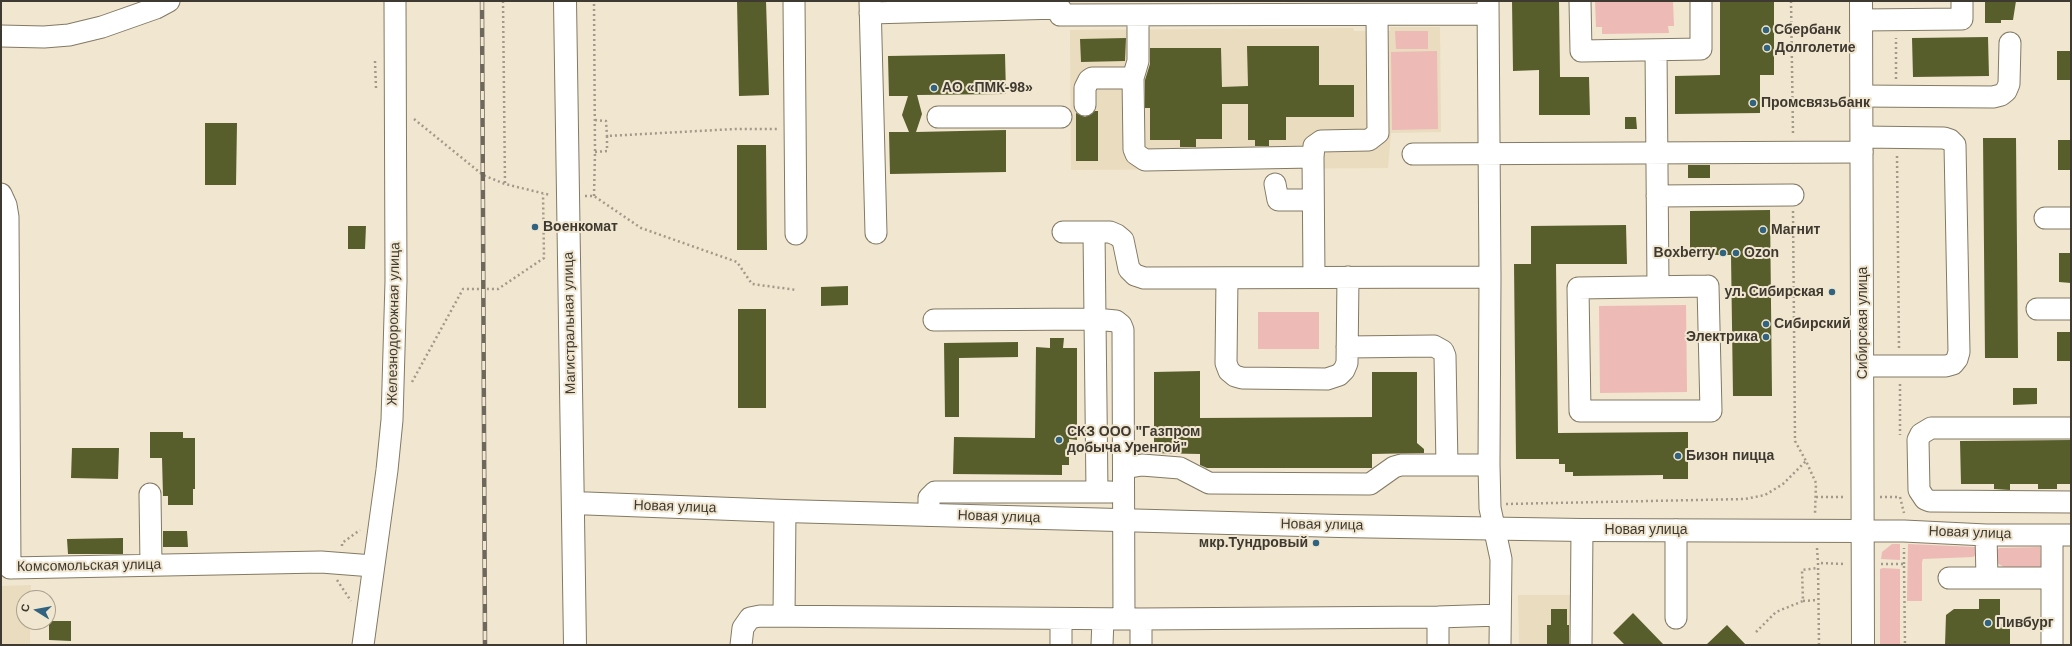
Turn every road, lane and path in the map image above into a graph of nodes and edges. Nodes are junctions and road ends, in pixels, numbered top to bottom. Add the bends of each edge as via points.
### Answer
1 (169, 1) edge
2 (395, 1) edge
3 (503, 1) edge
4 (565, 1) edge
5 (594, 1) edge
6 (794, 1) edge
7 (1580, 1) edge
8 (1701, 1) edge
9 (1791, 1) edge
10 (1962, 1) edge
11 (870, 7) edge
12 (1238, 8) edge
13 (1488, 8) edge
14 (1861, 11) edge
15 (1138, 15) junction
16 (1377, 15) junction
17 (1896, 20) junction
18 (1, 36) edge
19 (2010, 43) dead end
20 (1656, 50) junction
21 (1133, 78) junction
22 (1861, 96) junction
23 (1896, 96) junction
24 (1085, 105) dead end
25 (413, 116) dead end
26 (938, 117) dead end
27 (1062, 117) dead end
28 (595, 120) junction
29 (795, 129) junction
30 (607, 136) junction
31 (1896, 137) junction
32 (1862, 144) junction
33 (595, 152) junction
34 (1793, 152) junction
35 (1657, 153) junction
36 (1413, 154) dead end
37 (1490, 154) junction
38 (1312, 157) junction
39 (504, 184) junction
40 (1275, 184) dead end
41 (1, 194) edge
42 (1793, 195) joint
43 (1658, 196) junction
44 (1313, 200) junction
45 (2046, 218) dead end
46 (2071, 218) edge
47 (1063, 232) dead end
48 (1094, 232) junction
49 (876, 233) dead end
50 (796, 234) dead end
51 (1314, 277) junction
52 (1348, 277) junction
53 (1490, 277) junction
54 (1227, 278) junction
55 (1658, 286) junction
56 (797, 290) dead end
57 (2037, 309) dead end
58 (2071, 309) edge
59 (1095, 319) junction
60 (934, 320) dead end
61 (1347, 347) junction
62 (1863, 366) junction
63 (1900, 366) junction
64 (411, 384) dead end
65 (5, 401) edge
66 (2071, 428) edge
67 (1900, 436) dead end
68 (1806, 462) junction
69 (1447, 464) junction
70 (1489, 465) junction
71 (1124, 468) junction
72 (1900, 489) dead end
73 (1097, 492) junction
74 (1124, 492) junction
75 (150, 494) dead end
76 (1505, 496) dead end
77 (1900, 497) dead end
78 (2071, 502) edge
79 (574, 503) junction
80 (785, 511) junction
81 (929, 515) junction
82 (1124, 521) junction
83 (1494, 528) junction
84 (378, 530) junction
85 (1582, 530) junction
86 (1676, 530) junction
87 (1814, 530) junction
88 (1863, 531) junction
89 (1986, 535) junction
90 (2062, 535) edge
91 (340, 563) junction
92 (151, 565) junction
93 (373, 566) junction
94 (4, 567) edge
95 (1818, 568) dead end
96 (1949, 578) dead end
97 (1987, 578) junction
98 (2052, 578) junction
99 (1818, 600) dead end
100 (1803, 601) junction
101 (350, 608) dead end
102 (1500, 615) junction
103 (784, 616) junction
104 (1438, 617) junction
105 (1676, 618) dead end
106 (1061, 619) junction
107 (1102, 619) junction
108 (1132, 619) junction
109 (1756, 632) dead end
110 (363, 645) edge
111 (575, 645) edge
112 (741, 645) edge
113 (1061, 645) edge
114 (1102, 645) edge
115 (1142, 645) edge
116 (1438, 645) edge
117 (1500, 645) edge
118 (1581, 645) edge
119 (1863, 645) edge
120 (2052, 645) edge

1 - 18 street via 102,27 69,35
2 - 84 street, Железнодорожная улица via 396,281 393,382 387,470
3 - 39 path
4 - 79 main road, Магистральная улица
5 - 28 path
6 - 29 street
7 - 20 street via 1581,51
8 - 20 street via 1701,49
9 - 34 path
10 - 17 street via 1962,19
11 - 15 street
11 - 49 street
12 - 15 street
12 - 16 street
13 - 16 street
13 - 37 street
14 - 17 street
14 - 22 main road, Сибирская улица
15 - 21 street via 1138,61
16 - 38 street via 1378,133 1370,140 1321,141 1314,146
17 - 23 path
19 - 23 street via 2009,84 2001,95
20 - 35 street
21 - 24 street via 1092,78 1085,88
21 - 38 street via 1134,149 1136,154 1145,160
22 - 23 street
22 - 32 main road, Сибирская улица
25 - 39 path via 415,121 483,175
26 - 27 street
28 - 30 path via 606,121
28 - 33 path
29 - 30 path via 735,129
29 - 50 street
30 - 33 path via 607,151
31 - 32 street
31 - 63 path
31 - 63 street via 1944,138 1955,145 1957,152 1957,359 1953,364 1946,366
32 - 34 street
32 - 62 main road, Сибирская улица
33 - 56 path via 594,196 641,228 737,262 752,284
34 - 35 street
35 - 37 street
35 - 43 street
36 - 37 street
37 - 53 street
38 - 44 street
39 - 64 path via 543,194 544,258 498,289 463,289
40 - 44 street via 1278,200
41 - 65 street, Комсомольская улица via 8,216
42 - 43 street
42 - 68 path via 1795,441
43 - 55 street
44 - 51 street
45 - 46 street
47 - 48 street
48 - 54 street via 1110,232 1123,240 1129,268 1135,275 1144,278
48 - 59 street
51 - 52 street
51 - 54 street
52 - 53 street
52 - 61 street
53 - 70 street
54 - 61 street via 1226,363 1229,371 1235,376 1334,378 1344,370 1347,363
55 - 55 street via 1578,288 1580,412 1711,411 1708,286
57 - 58 street
59 - 60 street
59 - 71 street via 1116,321 1123,330
59 - 73 street
61 - 69 street via 1434,346 1443,351
62 - 63 street
62 - 88 main road, Сибирская улица
63 - 67 path
65 - 94 street, Комсомольская улица
66 - 78 street via 1931,428 1921,434 1918,440 1919,490 1925,500
68 - 76 path via 1783,484 1765,495 1745,499 1505,504
68 - 87 path via 1816,483
69 - 70 street
69 - 71 street via 1401,465 1370,484 1209,483 1180,468 1142,465
70 - 83 street via 1490,508
71 - 74 street
72 - 77 path
73 - 74 street
73 - 81 street via 935,492 929,498
74 - 82 street
75 - 92 street
79 - 80 main road, Новая улица
79 - 111 main road, Магистральная улица
80 - 81 main road, Новая улица
80 - 103 street
81 - 82 main road, Новая улица
82 - 83 main road, Новая улица
82 - 108 street
83 - 85 main road, Новая улица
83 - 102 street via 1501,559
84 - 91 path via 363,528 342,543
84 - 93 street, Железнодорожная улица
85 - 86 main road, Новая улица
85 - 118 street
86 - 87 main road, Новая улица
86 - 105 street
87 - 88 main road, Новая улица
88 - 89 street, Новая улица
88 - 119 main road, Сибирская улица
89 - 90 street, Новая улица
89 - 97 street
90 - 98 street
91 - 92 street, Комсомольская улица
91 - 93 street, Комсомольская улица
91 - 101 path via 337,580 351,601
92 - 94 street, Комсомольская улица
93 - 110 street, Железнодорожная улица
95 - 100 path via 1802,570
96 - 97 street
97 - 98 street
98 - 120 street
99 - 100 path
100 - 109 path via 1776,612
102 - 104 street
102 - 117 street
103 - 106 street
103 - 112 street via 750,618 743,628
104 - 108 street
104 - 116 street
106 - 107 street
106 - 113 street
107 - 108 street
107 - 114 street
108 - 115 street

